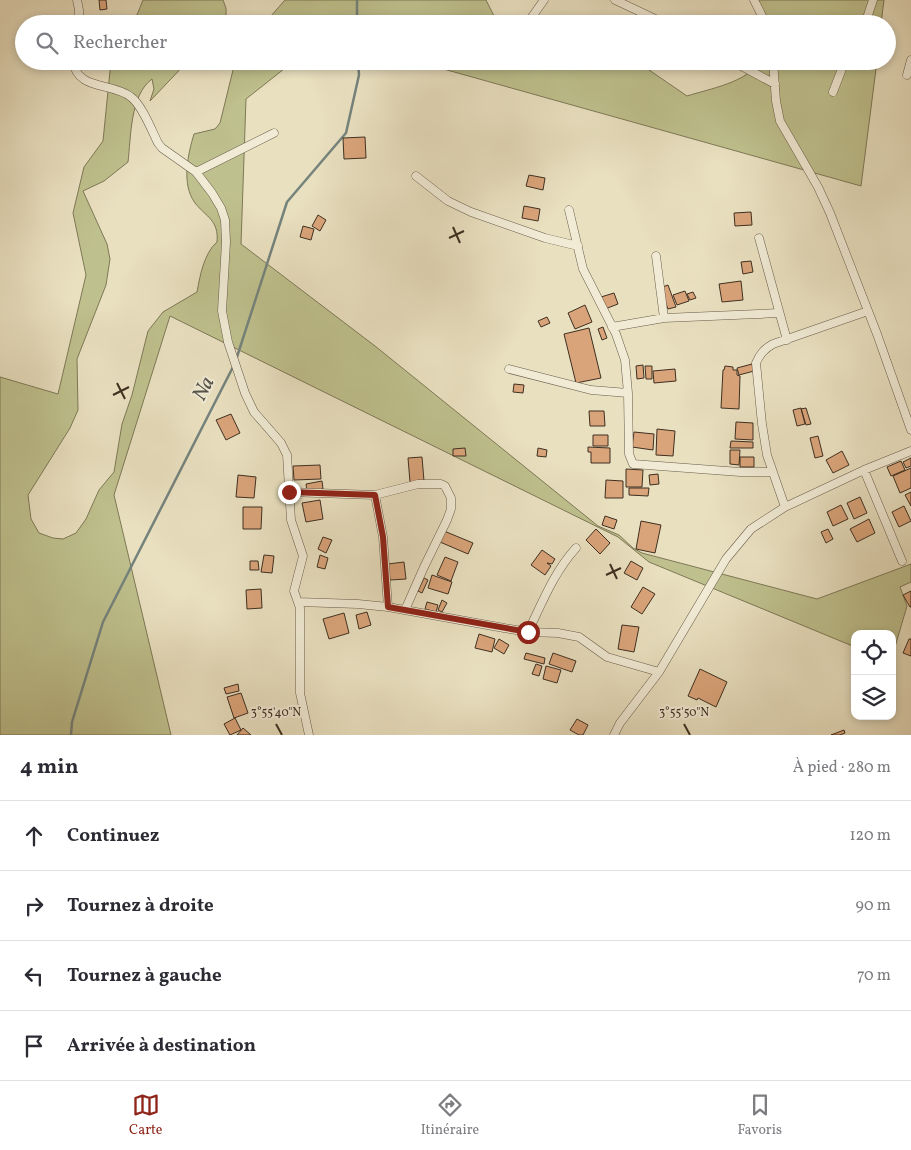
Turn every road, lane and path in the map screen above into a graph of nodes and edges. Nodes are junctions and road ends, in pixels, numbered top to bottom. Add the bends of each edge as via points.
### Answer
1 (77, 0) edge
2 (544, 0) edge
3 (616, 0) edge
4 (754, 0) edge
5 (873, 0) edge
6 (79, 15) edge
7 (533, 15) edge
8 (647, 15) edge
9 (762, 15) edge
10 (868, 15) edge
11 (911, 60) edge
12 (75, 70) edge
13 (749, 70) edge
14 (774, 70) edge
15 (842, 70) edge
16 (907, 75) dead end
17 (775, 84) junction
18 (833, 92) dead end
19 (274, 133) dead end
20 (196, 172) junction
21 (416, 176) dead end
22 (569, 210) dead end
23 (759, 238) dead end
24 (578, 246) junction
25 (656, 256) dead end
26 (868, 311) junction
27 (779, 313) junction
28 (664, 318) junction
29 (612, 326) junction
30 (787, 340) junction
31 (509, 369) dead end
32 (628, 393) junction
33 (911, 430) edge
34 (911, 451) edge
35 (864, 470) junction
36 (772, 472) junction
37 (289, 492) junction
38 (375, 495) junction
39 (785, 507) junction
40 (576, 548) dead end
41 (902, 561) dead end
42 (298, 602) junction
43 (388, 607) junction
44 (405, 610) junction
45 (528, 632) junction
46 (659, 672) junction
47 (310, 735) edge
48 (614, 735) edge

1 - 6 street
2 - 7 street
3 - 8 street
4 - 9 street
5 - 10 street
11 - 16 street
12 - 20 street via 85,82 130,96 162,148
13 - 17 street
14 - 17 street
15 - 18 street
17 - 26 street via 780,121 818,187
19 - 20 street
20 - 37 street via 221,208 225,220 222,311 228,342 254,412 281,443 287,455
21 - 24 street via 448,201 471,212
22 - 24 street
23 - 27 street
24 - 29 street via 588,279
25 - 28 street
26 - 30 street
26 - 33 street
27 - 28 street
27 - 30 street
28 - 29 street
29 - 32 street via 625,360
30 - 36 street via 765,349 756,363 762,424
31 - 32 street via 591,390
32 - 36 street via 628,454 633,464
34 - 35 street
35 - 39 street
35 - 41 street
36 - 39 street
37 - 38 street
37 - 42 street via 291,520 303,556 294,591
38 - 43 street via 383,537
38 - 44 street via 409,485 441,484 451,498 448,520
39 - 46 street via 751,529 737,544
40 - 45 street via 557,572
42 - 43 street
42 - 47 street via 300,693
43 - 44 street
44 - 45 street
45 - 46 street via 579,637 607,657
46 - 48 street

